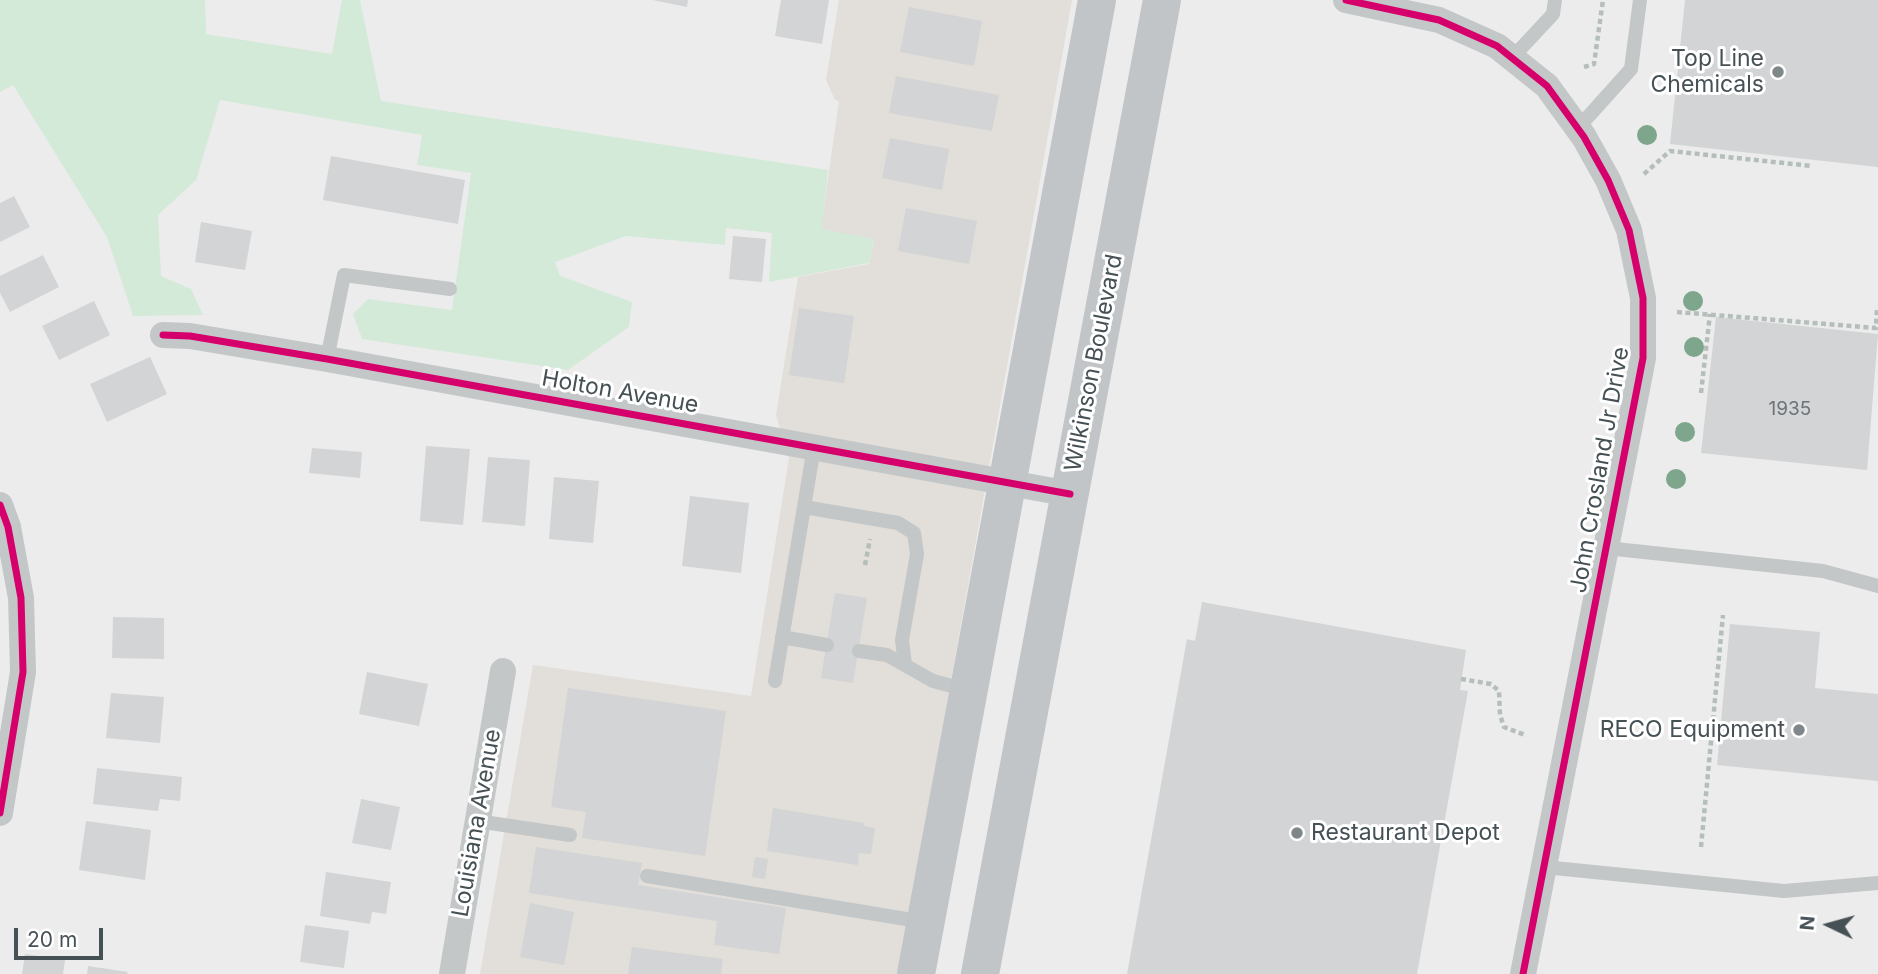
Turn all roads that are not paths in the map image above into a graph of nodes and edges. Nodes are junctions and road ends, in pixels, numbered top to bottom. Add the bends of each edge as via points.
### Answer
1 (1097, 0) edge
2 (1162, 0) edge
3 (1346, 0) edge
4 (1555, 0) edge
5 (1640, 0) edge
6 (1512, 58) junction
7 (1578, 128) junction
8 (450, 289) dead end
9 (163, 335) dead end
10 (327, 359) junction
11 (814, 447) junction
12 (1007, 482) junction
13 (1070, 494) junction
14 (0, 505) edge
15 (804, 506) junction
16 (1606, 548) junction
17 (1878, 586) edge
18 (782, 637) junction
19 (827, 645) dead end
20 (859, 651) dead end
21 (905, 664) junction
22 (503, 671) dead end
23 (775, 681) dead end
24 (968, 690) junction
25 (0, 813) edge
26 (478, 821) junction
27 (570, 835) dead end
28 (1544, 867) junction
29 (648, 876) dead end
30 (1878, 883) edge
31 (925, 922) junction
32 (452, 974) edge
33 (916, 974) edge
34 (981, 974) edge
35 (1523, 974) edge

1 - 12 main road
2 - 13 main road, Wilkinson Boulevard
3 - 6 street, John Crosland Jr Drive via 1439,20 1497,46
4 - 6 lane via 1553,14
5 - 7 lane via 1631,69
6 - 7 street, John Crosland Jr Drive via 1547,86
7 - 16 street, John Crosland Jr Drive via 1608,180 1629,230 1643,298 1643,358
8 - 10 lane via 344,275
9 - 10 street, Holton Avenue
10 - 11 street, Holton Avenue
11 - 12 street, Holton Avenue
11 - 15 lane
12 - 13 street, Holton Avenue
12 - 24 main road
13 - 34 main road, Wilkinson Boulevard
14 - 25 street via 20,598 23,671
15 - 18 lane
15 - 21 lane via 898,523 914,533 917,554 902,640
16 - 17 lane via 1823,570
16 - 28 street, John Crosland Jr Drive
18 - 19 lane
18 - 23 lane
20 - 21 lane via 887,655
21 - 24 lane via 933,681
22 - 26 street, Louisiana Avenue
24 - 31 main road
26 - 27 lane
26 - 32 street, Louisiana Avenue
28 - 30 lane via 1784,891
28 - 35 street, John Crosland Jr Drive
29 - 31 lane
31 - 33 main road

